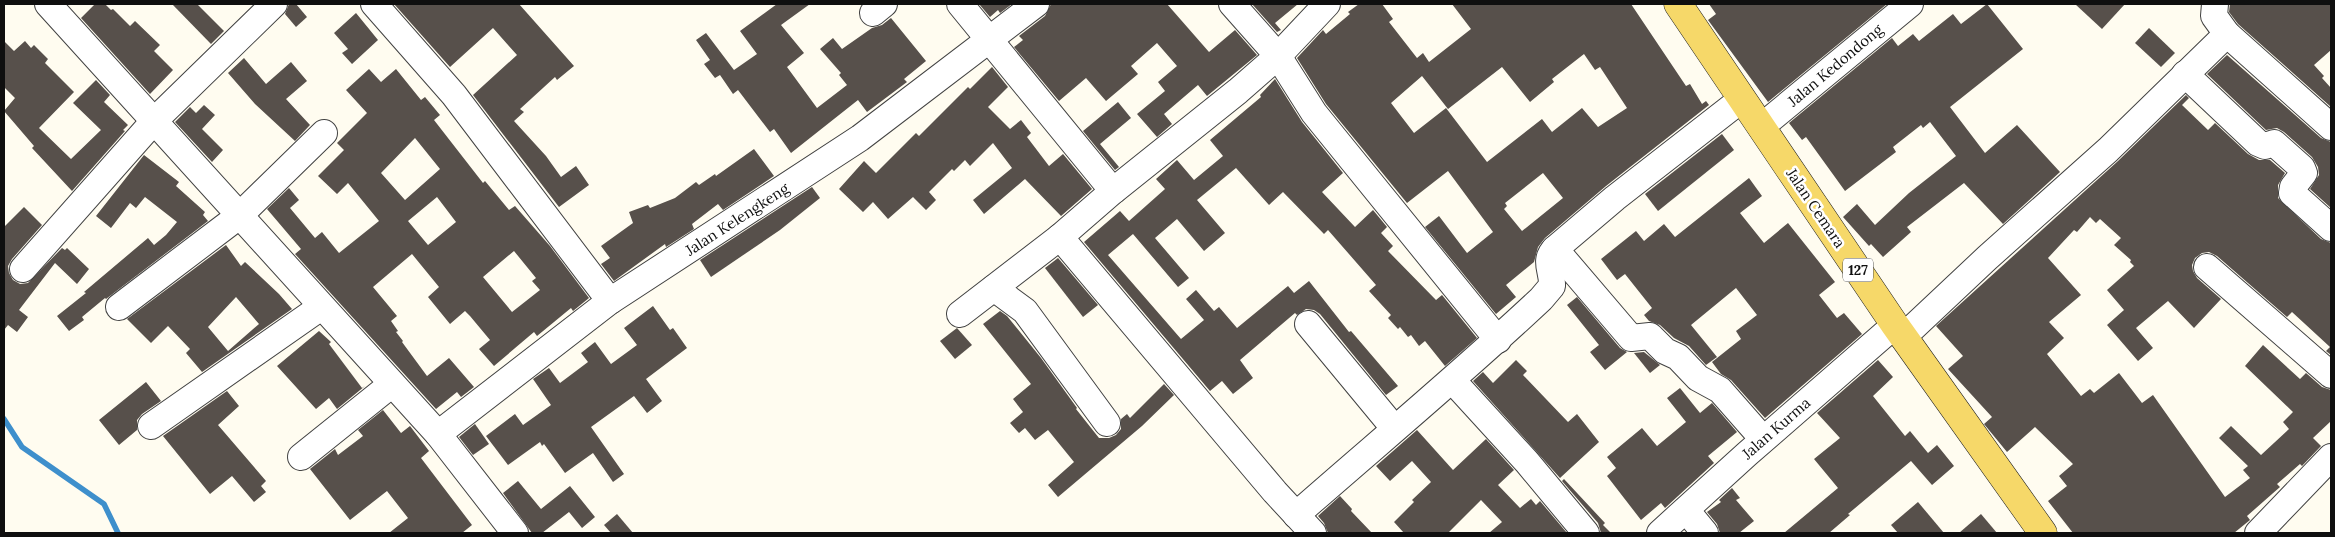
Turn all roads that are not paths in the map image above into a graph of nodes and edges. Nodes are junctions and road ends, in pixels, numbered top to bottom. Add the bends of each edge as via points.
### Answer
1 (48, 4) edge
2 (274, 4) edge
3 (374, 4) edge
4 (960, 4) edge
5 (1036, 4) edge
6 (1232, 4) edge
7 (1327, 4) edge
8 (1678, 4) edge
9 (1910, 4) edge
10 (2215, 4) edge
11 (2227, 34) junction
12 (988, 40) junction
13 (1278, 56) junction
14 (2185, 74) junction
15 (1742, 99) junction
16 (154, 121) junction
17 (1761, 127) junction
18 (2331, 127) edge
19 (324, 133) dead end
20 (1113, 191) junction
21 (239, 216) junction
22 (2331, 228) edge
23 (1060, 237) junction
24 (1555, 249) junction
25 (2207, 267) dead end
26 (23, 269) dead end
27 (994, 288) junction
28 (610, 301) junction
29 (321, 306) junction
30 (119, 308) dead end
31 (960, 314) dead end
32 (1308, 324) dead end
33 (1899, 331) junction
34 (1498, 340) junction
35 (2331, 375) edge
36 (1452, 381) junction
37 (392, 384) junction
38 (1107, 423) dead end
39 (151, 426) dead end
40 (1394, 428) junction
41 (438, 434) junction
42 (1763, 439) junction
43 (301, 457) dead end
44 (2331, 457) edge
45 (1686, 510) junction
46 (1296, 515) junction
47 (515, 533) edge
48 (1313, 533) edge
49 (1586, 533) edge
50 (1660, 533) edge
51 (1705, 533) edge
52 (2043, 533) edge
53 (2258, 533) edge

1 - 16 street
2 - 16 street
3 - 28 street via 454,95
4 - 12 street
5 - 12 street, Jalan Kelengkeng
6 - 13 street
7 - 13 street
8 - 15 main road, Jalan Cemara / 127
9 - 17 street, Jalan Kedondong
10 - 11 street via 2214,16
11 - 14 street, Jalan Kurma
11 - 18 street
12 - 20 street
12 - 28 street, Jalan Kelengkeng via 860,138
13 - 20 street
13 - 34 street via 1314,113
14 - 22 street via 2258,143 2265,146 2274,143 2302,168 2304,173 2292,193
14 - 33 street, Jalan Kurma via 2108,150
15 - 17 main road, Jalan Cemara / 127
15 - 24 street via 1614,198
16 - 21 street
16 - 26 street
17 - 33 main road, Jalan Cemara / 127
19 - 21 street
20 - 23 street
21 - 29 street
21 - 30 street
23 - 27 street
23 - 46 street
24 - 34 street via 1548,257 1553,280 1550,290
24 - 42 street via 1631,338 1650,336 1665,351 1678,356 1698,378 1720,390
25 - 35 street
27 - 31 street
27 - 38 street via 1025,311
28 - 41 street, Jalan Kelengkeng
29 - 37 street
29 - 39 street
32 - 40 street
33 - 42 street, Jalan Kurma
33 - 52 main road, Jalan Cemara / 127
34 - 36 street
36 - 40 street
36 - 49 street via 1522,456
37 - 41 street
37 - 43 street
40 - 46 street
41 - 47 street
42 - 45 street, Jalan Kurma
44 - 53 street
45 - 50 street, Jalan Kurma
45 - 51 street
46 - 48 street

